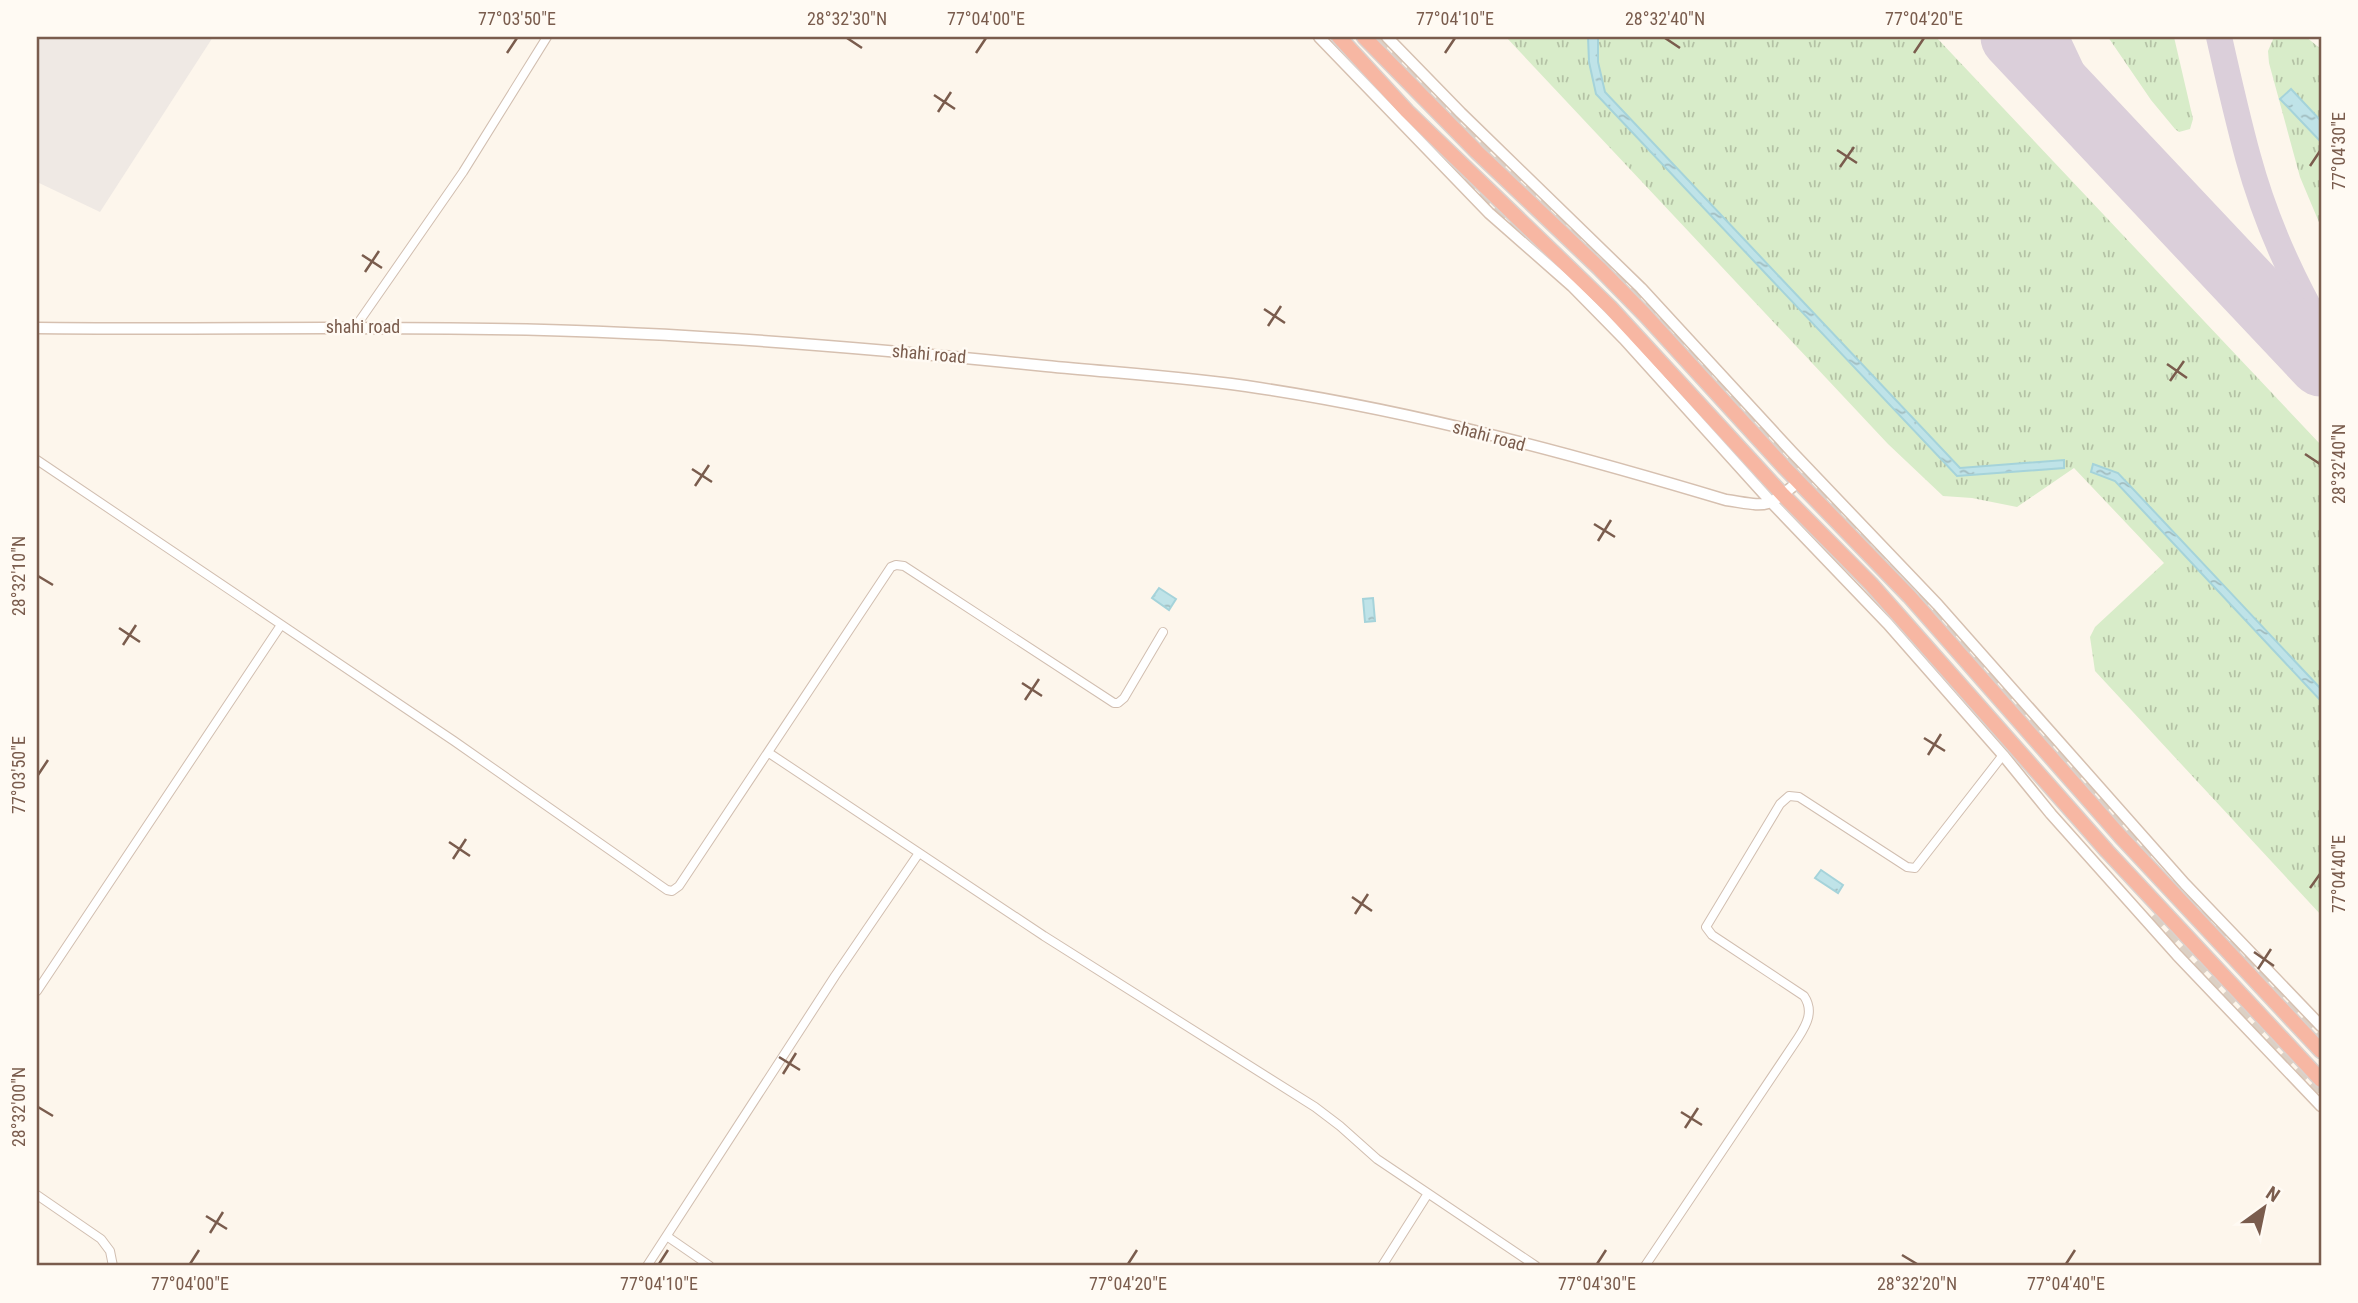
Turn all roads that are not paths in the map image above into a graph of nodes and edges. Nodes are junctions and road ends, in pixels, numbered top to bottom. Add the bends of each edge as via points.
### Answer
1 (547, 37) edge
2 (1320, 37) edge
3 (1339, 37) edge
4 (1364, 37) edge
5 (1387, 37) edge
6 (356, 326) junction
7 (37, 328) edge
8 (37, 460) edge
9 (1798, 482) junction
10 (1777, 499) junction
11 (281, 625) junction
12 (1163, 632) dead end
13 (769, 753) junction
14 (2003, 755) junction
15 (919, 853) junction
16 (37, 991) edge
17 (2321, 1026) edge
18 (2321, 1051) edge
19 (2321, 1080) edge
20 (2321, 1105) edge
21 (37, 1195) edge
22 (1427, 1195) junction
23 (667, 1237) junction
24 (113, 1266) edge
25 (648, 1266) edge
26 (710, 1266) edge
27 (1382, 1266) edge
28 (1536, 1266) edge
29 (1645, 1266) edge

1 - 6 street via 463,172
2 - 10 street via 1489,213 1572,286
3 - 10 highway via 1417,120 1610,307
4 - 9 highway via 1622,291
5 - 17 street via 1642,288 1911,576 2185,884
6 - 7 street, shahi road
6 - 10 street, shahi road via 664,335 1202,380 1468,430 1726,499 1764,506
8 - 11 street
9 - 10 street
9 - 18 highway via 1909,596 2121,837
10 - 14 street
10 - 19 highway via 1871,584 2107,851
11 - 13 street via 667,890 679,886
11 - 16 street
12 - 13 street via 1124,698 1114,703 897,565 888,571
13 - 15 street
14 - 20 street via 2177,955
14 - 29 street via 1915,868 1799,797 1789,796 1780,804 1706,927 1804,996 1809,1017
15 - 22 street via 1322,1112
15 - 23 street
21 - 24 street via 101,1239
22 - 27 street
22 - 28 street
23 - 25 street
23 - 26 street

